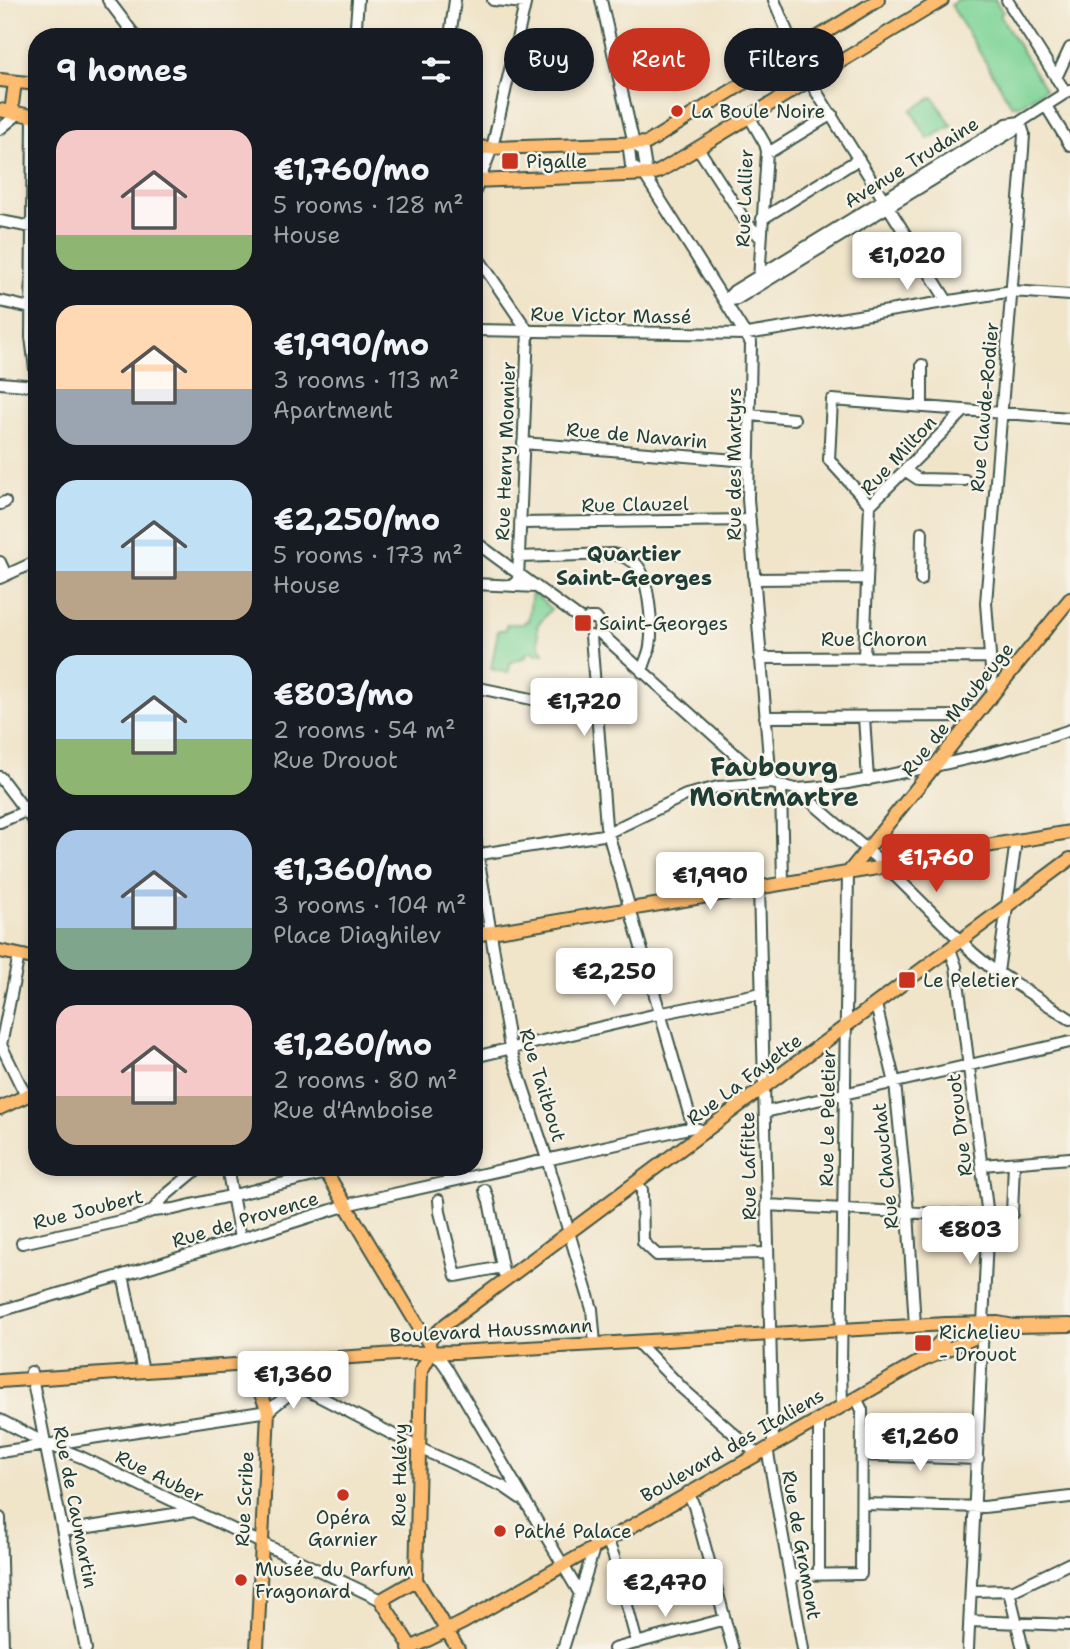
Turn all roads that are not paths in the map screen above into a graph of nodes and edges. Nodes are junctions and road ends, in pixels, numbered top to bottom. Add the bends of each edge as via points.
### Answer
1 (108, 0) edge
2 (358, 0) edge
3 (454, 0) edge
4 (493, 0) edge
5 (601, 0) edge
6 (775, 0) edge
7 (878, 0) edge
8 (942, 0) edge
9 (1007, 0) edge
10 (526, 2) edge
11 (125, 28) edge
12 (356, 28) edge
13 (451, 28) edge
14 (786, 28) edge
15 (832, 28) edge
16 (608, 29) edge
17 (1070, 48) edge
18 (844, 59) edge
19 (1056, 78) junction
20 (0, 80) edge
21 (15, 82) junction
22 (28, 83) edge
23 (622, 91) edge
24 (728, 91) edge
25 (791, 91) edge
26 (817, 91) edge
27 (1068, 92) edge
28 (1046, 106) junction
29 (0, 110) edge
30 (15, 114) junction
31 (832, 114) junction
32 (28, 116) edge
33 (749, 116) junction
34 (1020, 122) junction
35 (0, 129) edge
36 (634, 144) junction
37 (1070, 145) edge
38 (483, 148) edge
39 (492, 148) junction
40 (698, 148) junction
41 (767, 151) junction
42 (859, 159) junction
43 (644, 174) junction
44 (483, 176) edge
45 (483, 184) edge
46 (886, 203) junction
47 (762, 219) junction
48 (0, 221) edge
49 (28, 226) edge
50 (761, 238) junction
51 (483, 265) edge
52 (759, 281) junction
53 (1012, 291) junction
54 (1070, 295) edge
55 (0, 301) edge
56 (725, 301) junction
57 (947, 302) junction
58 (28, 308) edge
59 (483, 330) edge
60 (528, 331) junction
61 (747, 334) junction
62 (922, 365) dead end
63 (0, 383) edge
64 (28, 385) edge
65 (922, 407) junction
66 (965, 410) junction
67 (1000, 413) junction
68 (750, 415) junction
69 (1070, 418) edge
70 (794, 419) dead end
71 (523, 443) junction
72 (748, 461) junction
73 (906, 471) junction
74 (965, 480) dead end
75 (870, 505) junction
76 (750, 520) junction
77 (520, 523) junction
78 (922, 532) dead end
79 (483, 547) edge
80 (518, 557) junction
81 (0, 562) edge
82 (28, 565) edge
83 (518, 572) junction
84 (3, 576) edge
85 (867, 578) junction
86 (754, 579) junction
87 (921, 580) dead end
88 (483, 584) edge
89 (512, 586) junction
90 (537, 587) junction
91 (1070, 599) edge
92 (595, 634) junction
93 (864, 657) junction
94 (989, 657) junction
95 (760, 658) junction
96 (642, 672) junction
97 (483, 689) edge
98 (993, 695) junction
99 (598, 713) junction
100 (975, 716) junction
101 (765, 717) junction
102 (864, 717) junction
103 (1070, 730) edge
104 (937, 765) junction
105 (0, 777) edge
106 (868, 780) junction
107 (776, 785) junction
108 (796, 789) junction
109 (26, 811) junction
110 (28, 814) edge
111 (0, 822) edge
112 (1070, 832) edge
113 (608, 833) junction
114 (870, 846) junction
115 (1015, 848) dead end
116 (483, 854) edge
117 (1070, 859) edge
118 (884, 865) junction
119 (851, 869) junction
120 (783, 883) junction
121 (759, 887) junction
122 (483, 891) edge
123 (1007, 907) junction
124 (632, 909) junction
125 (491, 932) junction
126 (483, 933) edge
127 (955, 945) junction
128 (0, 951) edge
129 (973, 953) junction
130 (19, 955) junction
131 (28, 957) edge
132 (956, 965) junction
133 (998, 972) junction
134 (762, 993) junction
135 (876, 1004) junction
136 (661, 1014) junction
137 (1070, 1019) edge
138 (846, 1027) junction
139 (1070, 1042) edge
140 (510, 1048) junction
141 (483, 1055) edge
142 (970, 1066) junction
143 (895, 1083) junction
144 (28, 1087) edge
145 (764, 1089) junction
146 (844, 1094) junction
147 (28, 1095) edge
148 (0, 1108) edge
149 (765, 1112) junction
150 (693, 1127) junction
151 (706, 1132) junction
152 (1070, 1158) edge
153 (547, 1159) junction
154 (1014, 1163) junction
155 (982, 1165) junction
156 (189, 1176) edge
157 (229, 1176) edge
158 (304, 1176) edge
159 (328, 1176) edge
160 (483, 1181) junction
161 (637, 1183) junction
162 (437, 1191) junction
163 (232, 1196) junction
164 (766, 1205) junction
165 (346, 1206) junction
166 (843, 1208) junction
167 (152, 1211) junction
168 (908, 1212) junction
169 (988, 1216) junction
170 (569, 1234) junction
171 (240, 1238) junction
172 (22, 1243) dead end
173 (767, 1253) junction
174 (502, 1266) junction
175 (123, 1275) junction
176 (506, 1281) junction
177 (0, 1311) edge
178 (961, 1323) junction
179 (946, 1324) junction
180 (1070, 1325) edge
181 (915, 1326) junction
182 (983, 1328) junction
183 (841, 1331) junction
184 (770, 1335) junction
185 (637, 1342) junction
186 (595, 1344) junction
187 (429, 1347) junction
188 (942, 1351) junction
189 (279, 1361) junction
190 (921, 1361) junction
191 (249, 1363) junction
192 (142, 1369) junction
193 (421, 1371) joint
194 (32, 1376) junction
195 (0, 1381) edge
196 (258, 1387) junction
197 (299, 1387) junction
198 (856, 1398) junction
199 (842, 1405) junction
200 (268, 1410) junction
201 (819, 1419) junction
202 (0, 1420) edge
203 (47, 1444) junction
204 (419, 1448) junction
205 (766, 1449) junction
206 (0, 1452) edge
207 (863, 1455) junction
208 (978, 1459) junction
209 (688, 1492) junction
210 (1070, 1497) edge
211 (523, 1499) junction
212 (862, 1504) junction
213 (976, 1507) junction
214 (194, 1511) junction
215 (0, 1518) edge
216 (63, 1531) junction
217 (601, 1542) junction
218 (261, 1544) junction
219 (1070, 1563) edge
220 (562, 1564) junction
221 (790, 1575) junction
222 (819, 1575) junction
223 (416, 1580) junction
224 (972, 1591) junction
225 (1009, 1591) junction
226 (580, 1594) junction
227 (381, 1600) junction
228 (725, 1619) junction
229 (970, 1621) junction
230 (1016, 1623) junction
231 (1070, 1625) edge
232 (446, 1630) junction
233 (637, 1643) junction
234 (3, 1649) edge
235 (86, 1649) edge
236 (257, 1649) edge
237 (411, 1649) edge
238 (458, 1649) edge
239 (563, 1649) edge
240 (614, 1649) edge
241 (733, 1649) edge
242 (803, 1649) edge
243 (968, 1649) edge
244 (1023, 1649) edge

1 - 11 street
2 - 12 street
3 - 13 street
4 - 10 street
5 - 16 street
6 - 14 street
7 - 15 main road
8 - 18 main road
9 - 19 street
10 - 39 street
17 - 19 street
19 - 27 street
20 - 21 main road
21 - 22 main road
21 - 30 main road
23 - 36 street
24 - 36 main road via 647,143
25 - 33 main road
26 - 31 street
27 - 28 street, Avenue Trudaine
28 - 34 street, Avenue Trudaine
28 - 37 street
29 - 30 main road
30 - 32 main road
30 - 35 street
31 - 41 street
31 - 42 street
33 - 40 main road
33 - 41 street, Rue Lallier
34 - 46 street, Avenue Trudaine via 1011,122
34 - 53 street, Rue Claude-Rodier via 1024,135
36 - 39 main road
36 - 43 street, Rue des Martyrs via 629,149 631,166
38 - 39 main road
39 - 44 street
40 - 43 main road via 660,171
40 - 50 street
41 - 47 street, Rue Lallier
42 - 46 street
42 - 47 street
43 - 45 main road
43 - 56 street, Rue des Martyrs
46 - 52 street, Avenue Trudaine
46 - 57 street
47 - 50 street, Rue Lallier
48 - 49 street
50 - 52 street, Rue Lallier
51 - 60 street
52 - 56 street, Avenue Trudaine via 733,291
53 - 54 street, Rue Victor Massé
53 - 57 street, Rue Victor Massé
53 - 67 street, Rue Claude-Rodier
55 - 58 street
56 - 61 street, Rue des Martyrs
57 - 61 street, Rue Victor Massé
59 - 60 street, Rue Victor Massé
60 - 61 street, Rue Victor Massé
60 - 71 street, Rue Henry Monnier
61 - 68 street, Rue des Martyrs via 751,345
62 - 65 street
63 - 64 street
65 - 66 street
65 - 75 street via 832,400 829,460
66 - 67 street
66 - 73 street, Rue Milton
67 - 69 street
67 - 94 street, Rue Claude-Rodier via 986,603
68 - 70 street
68 - 72 street, Rue des Martyrs
71 - 72 street, Rue de Navarin
71 - 77 street, Rue Henry Monnier
72 - 76 street, Rue des Martyrs
73 - 74 street via 918,479
73 - 75 street, Rue Milton
75 - 85 street, Rue Milton
76 - 77 street, Rue Clauzel
76 - 86 street, Rue des Martyrs
77 - 80 street, Rue Henry Monnier
78 - 87 street
79 - 83 street
80 - 83 street, Rue Henry Monnier
80 - 96 street via 613,554 638,566 652,624
81 - 84 street
82 - 84 street
83 - 89 street
83 - 90 street
85 - 86 street
85 - 93 street, Rue Milton
86 - 95 street, Rue des Martyrs
88 - 89 street
89 - 90 street
90 - 92 street via 583,621 596,618 601,626
91 - 98 main road, Rue de Maubeuge
92 - 96 street
92 - 99 street
93 - 94 street, Rue Choron
93 - 95 street, Rue Choron
94 - 98 street, Rue Claude-Rodier
95 - 101 street, Rue des Martyrs
96 - 107 street via 757,774
97 - 99 street
98 - 100 main road, Rue de Maubeuge
99 - 113 street
100 - 102 street
100 - 104 main road, Rue de Maubeuge
101 - 102 street
101 - 107 street, Rue des Martyrs
102 - 106 street
103 - 104 street via 1018,748
104 - 106 street
104 - 114 main road, Rue de Maubeuge
105 - 109 street
106 - 108 street
107 - 108 street
107 - 113 street via 696,792
107 - 120 street, Rue des Martyrs
108 - 114 street
109 - 110 street
109 - 111 street
112 - 118 main road
113 - 116 street
113 - 124 street
114 - 118 street
114 - 119 main road, Rue de Maubeuge
115 - 123 street
117 - 123 main road, Rue La Fayette
118 - 119 main road
118 - 127 street
119 - 120 main road
119 - 138 street, Rue Le Peletier
120 - 121 main road
121 - 124 main road
121 - 134 street, Rue Laffitte
122 - 125 street, Rue Taitbout
123 - 127 main road, Rue La Fayette
123 - 133 street
124 - 125 main road
124 - 136 street
125 - 126 main road
125 - 140 street, Rue Taitbout
127 - 129 street
127 - 132 street, Rue Drouot
127 - 135 main road, Rue La Fayette
128 - 130 main road
129 - 132 street
129 - 133 street
130 - 131 main road
130 - 144 street via 1,1045
132 - 142 street, Rue Drouot
133 - 137 street
134 - 136 street
134 - 145 street, Rue Laffitte
135 - 138 main road, Rue La Fayette
135 - 143 street, Rue Chauchat
136 - 140 street
136 - 150 street
138 - 145 main road, Rue La Fayette
138 - 146 street, Rue Le Peletier
139 - 142 street
140 - 141 street
140 - 153 street, Rue Taitbout
142 - 143 street
142 - 155 street, Rue Drouot
143 - 146 street
143 - 168 street, Rue Chauchat
145 - 149 street, Rue Laffitte
145 - 151 main road, Rue La Fayette
146 - 149 street
146 - 166 street, Rue Le Peletier
147 - 148 main road
149 - 164 street, Rue Laffitte
150 - 151 street
150 - 153 street, Rue de Provence
151 - 161 main road, Rue La Fayette
152 - 154 street
153 - 160 street, Rue de Provence
153 - 170 street, Rue Taitbout
154 - 155 street
154 - 169 street via 1012,1214
155 - 169 street, Rue Drouot
156 - 167 street
157 - 163 street
158 - 163 street, Rue Joubert
159 - 165 main road
160 - 162 street, Rue de Provence
160 - 174 street
161 - 170 main road, Rue La Fayette
161 - 173 street via 642,1190 643,1242 657,1255
162 - 165 street, Rue de Provence
162 - 174 street via 456,1276
163 - 167 street, Rue Joubert
163 - 171 street
164 - 166 street
164 - 173 street, Rue Laffitte
165 - 171 street, Rue de Provence
165 - 187 main road
166 - 168 street
166 - 183 street, Rue Le Peletier
167 - 172 street, Rue Joubert
168 - 169 street
168 - 181 street, Rue Chauchat
169 - 182 street, Rue Drouot
170 - 176 main road, Rue La Fayette
170 - 186 street, Rue Taitbout via 592,1309
171 - 175 street, Rue de Provence
173 - 184 street, Rue Laffitte
174 - 176 street
175 - 177 street, Rue de Provence
175 - 192 street
176 - 187 main road, Rue La Fayette via 440,1329
178 - 179 main road, Boulevard Haussmann
178 - 182 main road, Boulevard Haussmann
178 - 188 main road via 959,1339
179 - 181 main road, Boulevard Haussmann
179 - 190 main road, Boulevard des Italiens via 945,1337
180 - 182 main road, Boulevard Haussmann via 998,1322
181 - 183 main road, Boulevard Haussmann
182 - 188 main road, Boulevard des Italiens
182 - 208 street, Rue Drouot
183 - 184 main road, Boulevard Haussmann
183 - 199 street, Rue Le Peletier
184 - 185 main road, Boulevard Haussmann
184 - 205 street, Rue Laffitte
185 - 186 main road, Boulevard Haussmann
185 - 205 street via 683,1389
186 - 187 main road, Boulevard Haussmann
187 - 189 main road, Boulevard Haussmann
187 - 193 main road, Rue La Fayette
187 - 211 street via 446,1367
188 - 190 main road, Boulevard des Italiens
189 - 191 main road, Boulevard Haussmann
189 - 196 main road via 265,1371
189 - 197 street
190 - 198 main road, Boulevard des Italiens
191 - 192 main road, Boulevard Haussmann
191 - 196 street
192 - 194 main road, Boulevard Haussmann
193 - 204 main road, Rue Halévy
194 - 195 main road, Boulevard Haussmann
194 - 203 street, Rue de Caumartin
196 - 200 main road, Rue Scribe
197 - 200 street
197 - 204 street
198 - 199 main road, Boulevard des Italiens
198 - 207 street via 862,1410
199 - 201 main road, Boulevard des Italiens
200 - 203 street
200 - 218 main road, Rue Scribe
201 - 205 main road, Boulevard des Italiens
201 - 222 street
202 - 203 street, Rue Auber
203 - 206 street
203 - 214 street, Rue Auber
203 - 216 street, Rue de Caumartin
204 - 211 street
204 - 223 main road, Rue Halévy
205 - 209 main road, Boulevard des Italiens
205 - 221 street, Rue de Gramont
207 - 208 street
207 - 212 street
208 - 213 street, Rue Drouot
209 - 217 main road, Boulevard des Italiens
209 - 228 street
210 - 213 street
211 - 220 street
212 - 213 street
212 - 222 street via 861,1574
213 - 224 street, Rue Drouot
214 - 216 street
214 - 218 street, Rue Auber
215 - 234 street
216 - 235 street, Rue de Caumartin
217 - 220 main road, Boulevard des Italiens
217 - 226 street
217 - 233 street via 614,1557
218 - 227 street, Rue Auber
218 - 236 main road, Rue Scribe
219 - 225 street
220 - 226 street
220 - 232 main road, Boulevard des Italiens
221 - 222 street
221 - 242 street, Rue de Gramont
223 - 227 main road
223 - 232 main road
224 - 225 street
224 - 229 street, Rue Drouot
225 - 230 street
226 - 239 street
227 - 237 main road
228 - 233 street
228 - 241 street
229 - 230 street
229 - 243 street, Rue Drouot
230 - 231 street
230 - 244 street
232 - 237 main road, Boulevard des Italiens
232 - 238 main road
233 - 240 street

